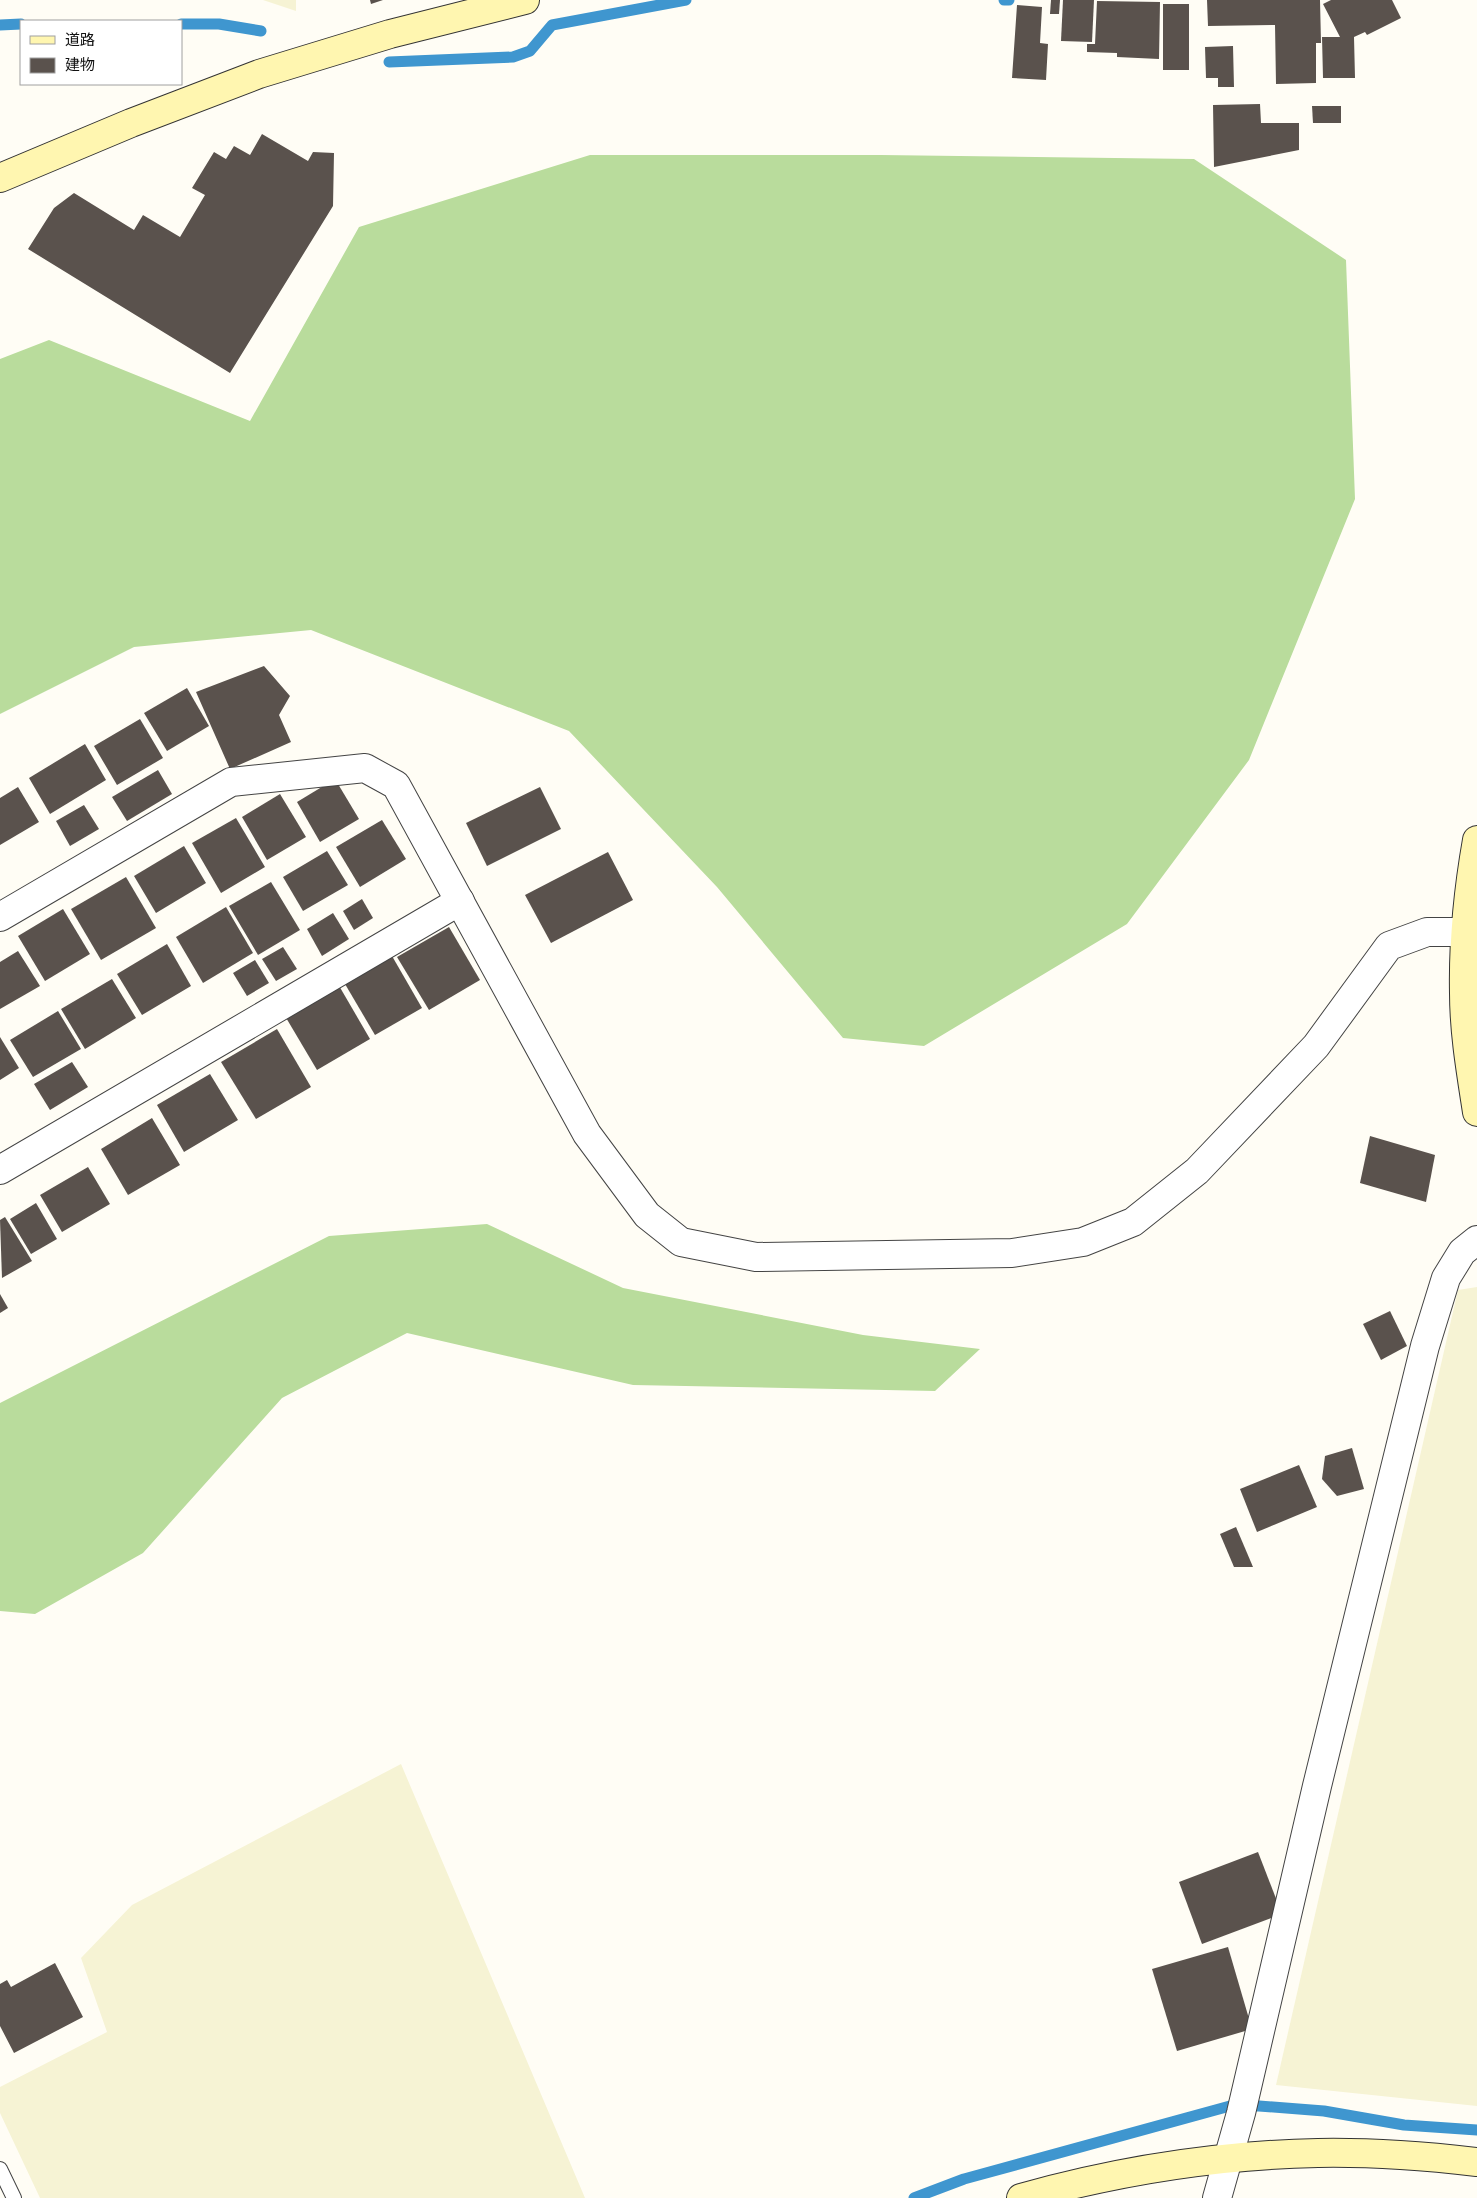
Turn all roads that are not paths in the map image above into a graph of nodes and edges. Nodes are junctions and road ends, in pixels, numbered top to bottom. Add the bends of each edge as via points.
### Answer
1 (525, 0) edge
2 (0, 178) edge
3 (1477, 840) edge
4 (460, 901) junction
5 (0, 917) edge
6 (1465, 932) junction
7 (1477, 1112) edge
8 (0, 1170) edge
9 (1477, 1240) edge
10 (1228, 2159) junction
11 (1477, 2162) edge
12 (0, 2169) edge
13 (14, 2198) edge
14 (1021, 2198) edge
15 (1217, 2198) edge

1 - 2 street via 390,34 259,74
3 - 6 street
4 - 5 street via 396,785 365,768 231,782
4 - 6 street via 587,1134 647,1215 681,1242 756,1256 1012,1253 1083,1242 1133,1222 1197,1171 1316,1046 1389,946 1427,932
4 - 8 street
6 - 7 street via 1464,994 1468,1054
9 - 10 street via 1462,1252 1446,1278 1425,1346
10 - 11 street via 1318,2153 1412,2155
10 - 14 street via 1149,2168
10 - 15 street
12 - 13 lane

